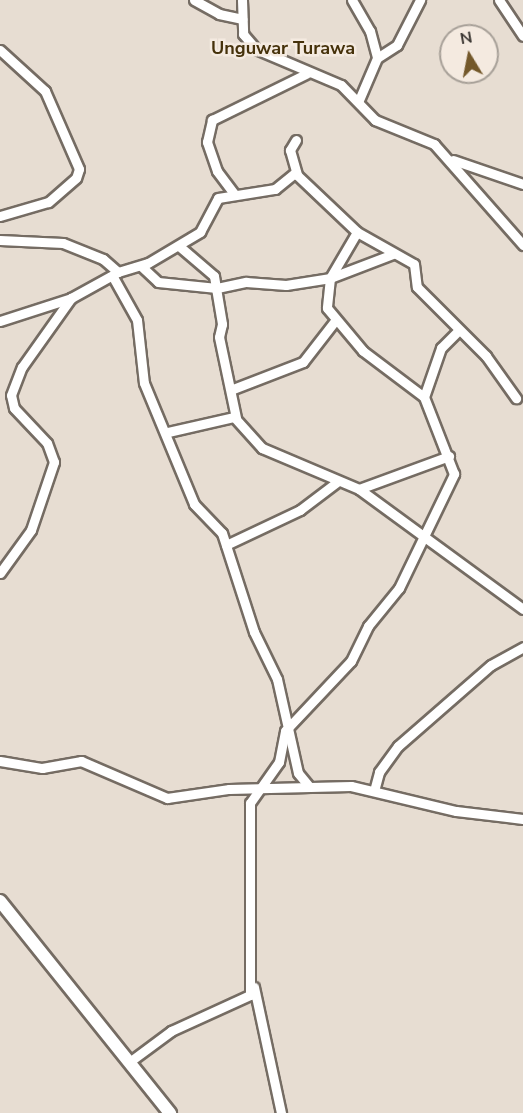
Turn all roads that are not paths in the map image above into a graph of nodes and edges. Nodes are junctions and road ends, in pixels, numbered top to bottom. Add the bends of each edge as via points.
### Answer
1 (194, 0) edge
2 (242, 0) edge
3 (352, 0) edge
4 (420, 0) edge
5 (499, 0) edge
6 (242, 19) junction
7 (523, 36) edge
8 (0, 50) edge
9 (377, 58) junction
10 (306, 74) junction
11 (359, 100) junction
12 (296, 140) dead end
13 (446, 155) junction
14 (296, 172) junction
15 (523, 184) edge
16 (235, 195) junction
17 (0, 216) edge
18 (357, 232) junction
19 (0, 240) edge
20 (523, 245) edge
21 (179, 246) junction
22 (393, 254) junction
23 (141, 266) junction
24 (115, 274) junction
25 (330, 278) junction
26 (217, 288) junction
27 (70, 298) junction
28 (0, 321) edge
29 (334, 322) junction
30 (458, 331) junction
31 (233, 389) junction
32 (424, 397) junction
33 (516, 398) dead end
34 (236, 418) junction
35 (168, 432) junction
36 (449, 456) junction
37 (337, 482) junction
38 (359, 489) junction
39 (424, 538) junction
40 (226, 545) junction
41 (0, 573) edge
42 (523, 609) edge
43 (523, 647) edge
44 (285, 731) junction
45 (0, 761) edge
46 (309, 786) junction
47 (255, 788) junction
48 (374, 791) junction
49 (523, 819) edge
50 (0, 901) edge
51 (254, 987) junction
52 (132, 1060) junction
53 (170, 1113) edge
54 (281, 1113) edge

1 - 6 street via 219,14
2 - 6 street
3 - 9 street via 370,31
4 - 9 street via 397,45
5 - 7 street
6 - 10 street via 243,34 256,49
8 - 17 street via 45,92 79,169 76,178 48,202
9 - 11 street
10 - 11 street via 340,85
10 - 16 street via 212,120 207,142 218,171
11 - 13 street via 375,120 425,139
12 - 14 street via 290,150
13 - 15 street
13 - 20 street
14 - 16 street via 275,189
14 - 18 street
16 - 21 street via 213,203 200,232
18 - 22 street
18 - 25 street
19 - 24 street via 63,243 103,259
21 - 23 street
21 - 26 street via 210,270
22 - 25 street
22 - 30 street via 414,264 417,287
23 - 24 street
23 - 26 street via 158,282
24 - 27 street
24 - 35 street via 137,321 144,383
25 - 26 street
25 - 29 street via 326,296
26 - 31 street via 220,343
27 - 28 street
27 - 41 street via 22,367 11,395 14,408 47,443 54,462 31,530
29 - 31 street via 303,362
29 - 32 street via 363,351
30 - 32 street via 441,348
30 - 33 street via 486,356
31 - 34 street
32 - 36 street
34 - 35 street
34 - 37 street via 262,448
35 - 40 street via 199,514 218,527
36 - 38 street
36 - 39 street via 454,474
37 - 38 street
37 - 40 street via 300,510
38 - 39 street
39 - 42 street
39 - 44 street via 399,588 369,626 351,661
40 - 44 street via 254,632 278,679
43 - 48 street via 491,665 398,746 379,771
44 - 46 street via 298,773
44 - 47 street via 279,762
45 - 47 street via 51,768 81,761 167,798
46 - 47 street
46 - 48 street
47 - 51 street via 246,862
48 - 49 street via 456,812
50 - 52 street
51 - 52 street via 234,1006 171,1031
51 - 54 street
52 - 53 street

